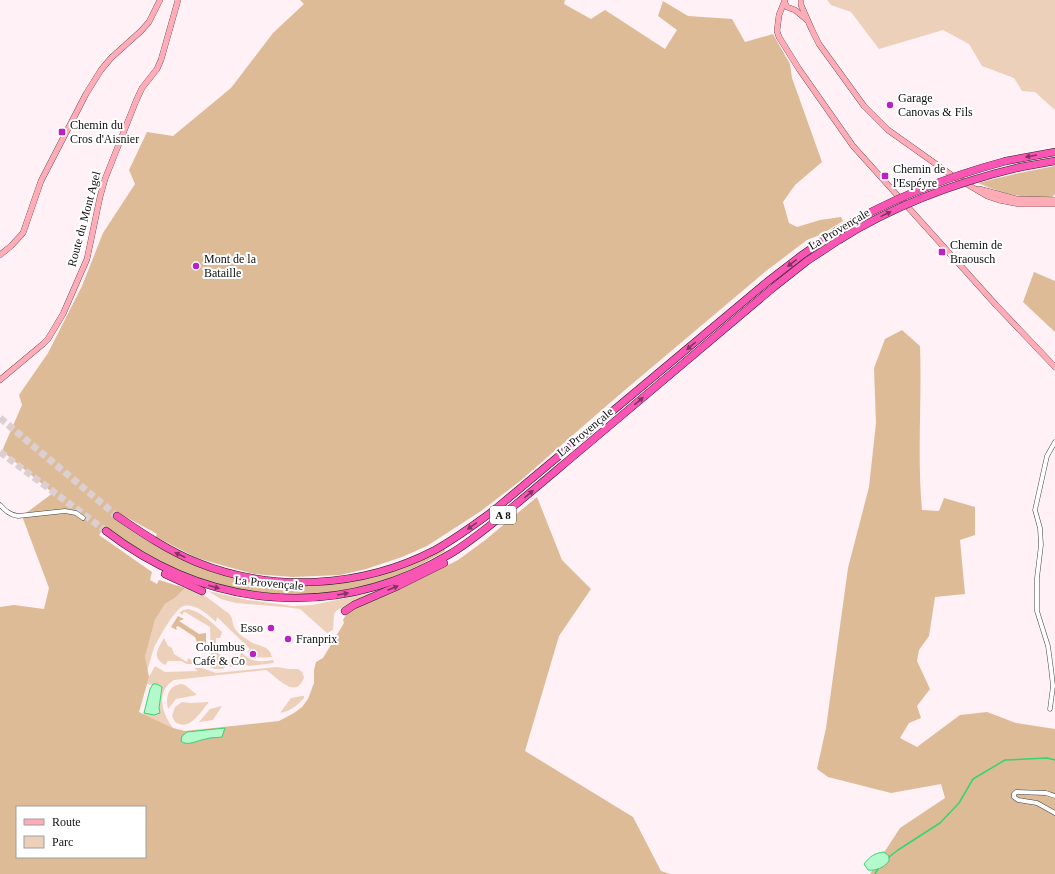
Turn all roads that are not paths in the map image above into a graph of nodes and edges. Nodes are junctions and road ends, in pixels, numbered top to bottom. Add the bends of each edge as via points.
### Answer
1 (160, 0) edge
2 (178, 0) edge
3 (785, 1) edge
4 (801, 3) edge
5 (792, 9) junction
6 (778, 18) junction
7 (807, 20) junction
8 (1055, 152) edge
9 (1055, 161) edge
10 (974, 188) junction
11 (1055, 200) edge
12 (1055, 204) edge
13 (0, 255) edge
14 (1055, 367) edge
15 (0, 380) edge
16 (1055, 442) edge
17 (0, 505) edge
18 (117, 516) tunnel mouth
19 (83, 518) dead end
20 (106, 531) tunnel mouth
21 (467, 543) junction
22 (140, 555) junction
23 (202, 591) dead end
24 (346, 611) dead end
25 (1050, 709) dead end
26 (1055, 796) edge
27 (1055, 813) edge

1 - 13 main road via 149,22 101,70 41,181 23,233
2 - 15 main road, Route du Mont Agel via 159,65 142,88 105,179 87,259 68,302 48,339
3 - 5 main road
3 - 6 main road
4 - 5 main road
4 - 7 main road
5 - 6 main road
5 - 7 main road
6 - 14 main road via 779,37 853,146
7 - 10 main road via 823,49 871,114 896,136
8 -> 18 highway, La Provençale / A 8, bridge via 1006,161 957,175 910,193 835,232 767,282 493,511 454,539 400,565 339,580 285,582 255,578 195,561 154,541
21 -> 9 highway, La Provençale / A 8, bridge via 774,287 839,240 878,218 932,194 983,176
10 - 11 main road via 1016,199
10 - 12 main road via 987,196 1006,202
16 - 25 street via 1047,456 1035,510 1041,545 1037,611 1048,646 1051,668 1053,686
17 - 19 street via 11,515 65,511 76,513
20 - 22 highway, La Provençale / A 8
22 -> 21 highway, La Provençale / A 8 via 171,572 218,589 261,596 299,598 338,595 383,585 431,564
24 -> 21 highway via 434,568 451,558
22 - 23 highway via 155,568
26 - 27 street via 1046,793 1014,794 1018,800 1037,803

